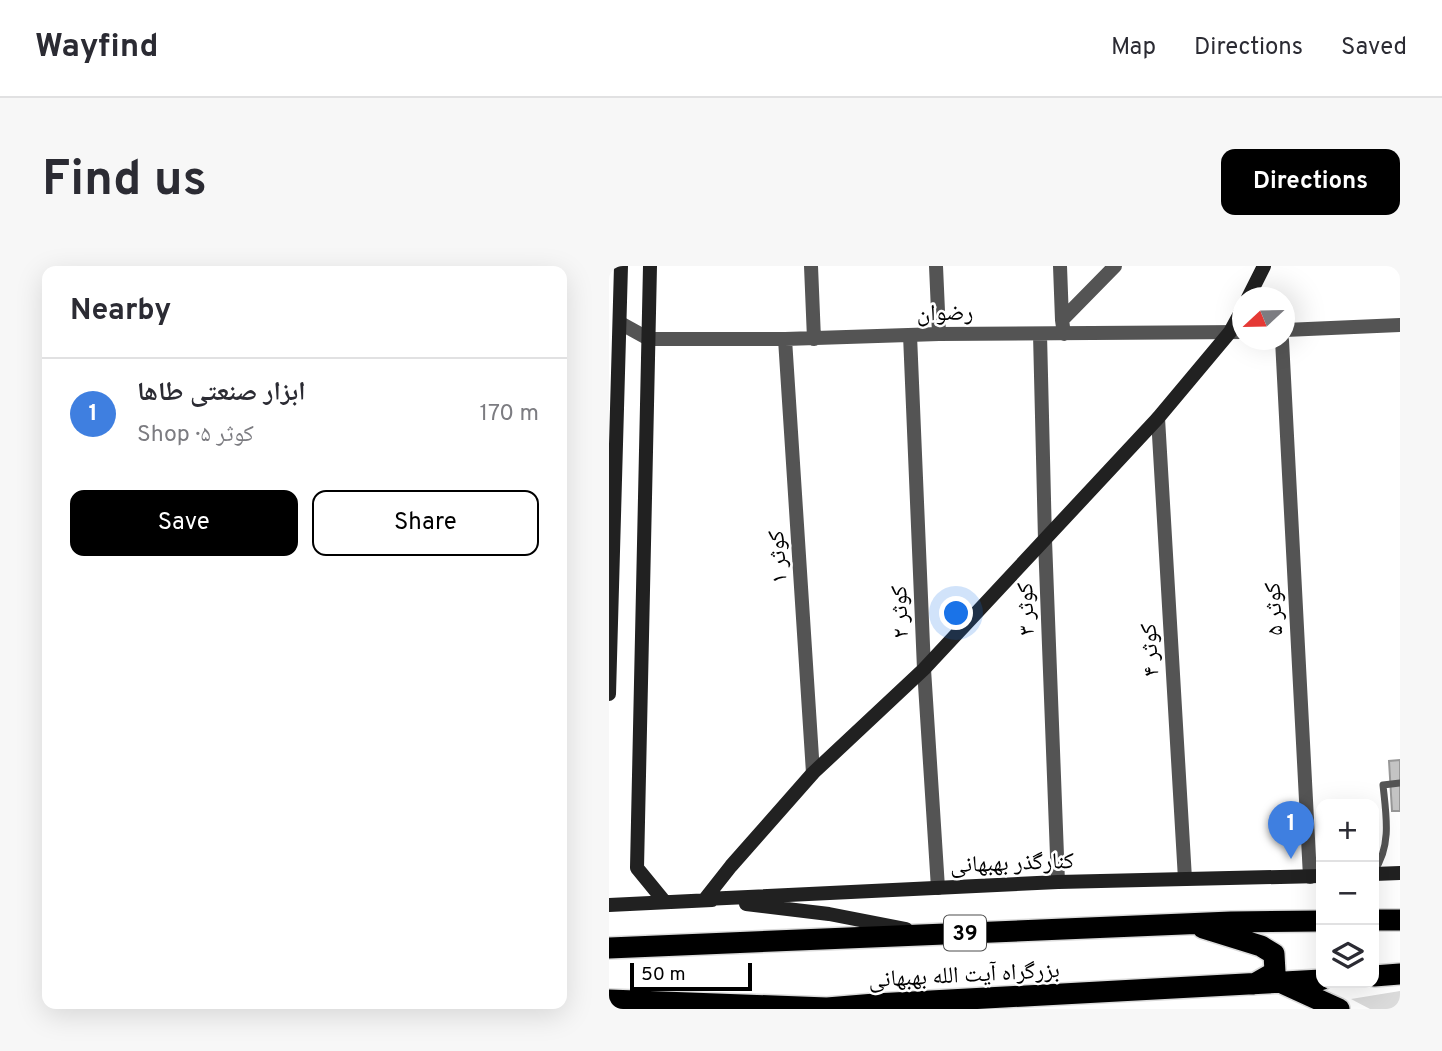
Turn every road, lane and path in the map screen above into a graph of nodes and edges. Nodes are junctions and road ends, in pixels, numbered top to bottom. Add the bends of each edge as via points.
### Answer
1 (621, 266) edge
2 (650, 266) edge
3 (811, 266) edge
4 (936, 266) edge
5 (1060, 266) edge
6 (1115, 266) edge
7 (1264, 266) edge
8 (1254, 287) edge
9 (620, 323) junction
10 (1400, 325) edge
11 (1063, 327) junction
12 (1295, 330) edge
13 (1232, 332) edge
14 (939, 334) junction
15 (1040, 334) junction
16 (910, 335) junction
17 (1232, 336) edge
18 (649, 338) junction
19 (785, 339) junction
20 (814, 339) junction
21 (1283, 350) edge
22 (1158, 418) junction
23 (1045, 540) junction
24 (610, 659) edge
25 (924, 669) junction
26 (609, 694) edge
27 (813, 772) junction
28 (1400, 783) edge
29 (1379, 864) edge
30 (1379, 872) edge
31 (1400, 873) edge
32 (1315, 877) edge
33 (1185, 879) junction
34 (1058, 882) junction
35 (938, 888) junction
36 (705, 899) junction
37 (664, 901) junction
38 (609, 905) edge
39 (1379, 920) edge
40 (1400, 920) edge
41 (1316, 921) edge
42 (1189, 924) junction
43 (931, 934) junction
44 (609, 948) edge
45 (1400, 974) edge
46 (1379, 976) edge
47 (1316, 980) edge
48 (1283, 983) junction
49 (1252, 985) junction
50 (609, 1000) edge
51 (1339, 1009) edge

1 - 9 street
2 - 18 street
3 - 20 street
4 - 14 street
5 - 11 street
6 - 11 street
7 - 8 street
9 - 18 street
9 - 24 street
10 - 12 street
11 - 13 street, رضوان
11 - 15 street, رضوان
14 - 15 street, رضوان
14 - 16 street, رضوان
15 - 23 street, کوثر ۳
16 - 20 street, رضوان
16 - 25 street, کوثر ۲
17 - 22 street
18 - 19 street, رضوان
18 - 37 street via 636,869
19 - 20 street, رضوان
19 - 27 street, کوثر ۱
21 - 32 street, کوثر ۵
22 - 23 street
22 - 33 street, کوثر ۴
23 - 25 street
23 - 34 street, کوثر ۳
24 - 26 street
25 - 27 street
25 - 35 street, کوثر ۲
27 - 36 street
28 - 29 lane via 1383,785 1386,844
30 - 31 street
32 - 33 street, کنارگذر بهبهانی
33 - 34 street, کنارگذر بهبهانی
34 - 35 street, کنارگذر بهبهانی
35 - 36 street, کنارگذر بهبهانی
36 - 37 street, کنارگذر بهبهانی
36 - 43 street, کنارگذر بهبهانی via 829,914
37 - 38 street, کنارگذر بهبهانی
39 - 40 highway
41 - 42 highway, بزرگراه آیت الله بهبهانی / 39
42 - 43 highway, بزرگراه آیت الله بهبهانی / 39
42 - 49 highway via 1274,954 1275,972
43 - 44 highway, بزرگراه آیت الله بهبهانی / 39
45 - 46 highway
47 - 48 highway, بزرگراه آیت الله بهبهانی
48 - 49 highway, بزرگراه آیت الله بهبهانی
48 - 51 highway
49 - 50 highway, بزرگراه آیت الله بهبهانی via 827,1008

